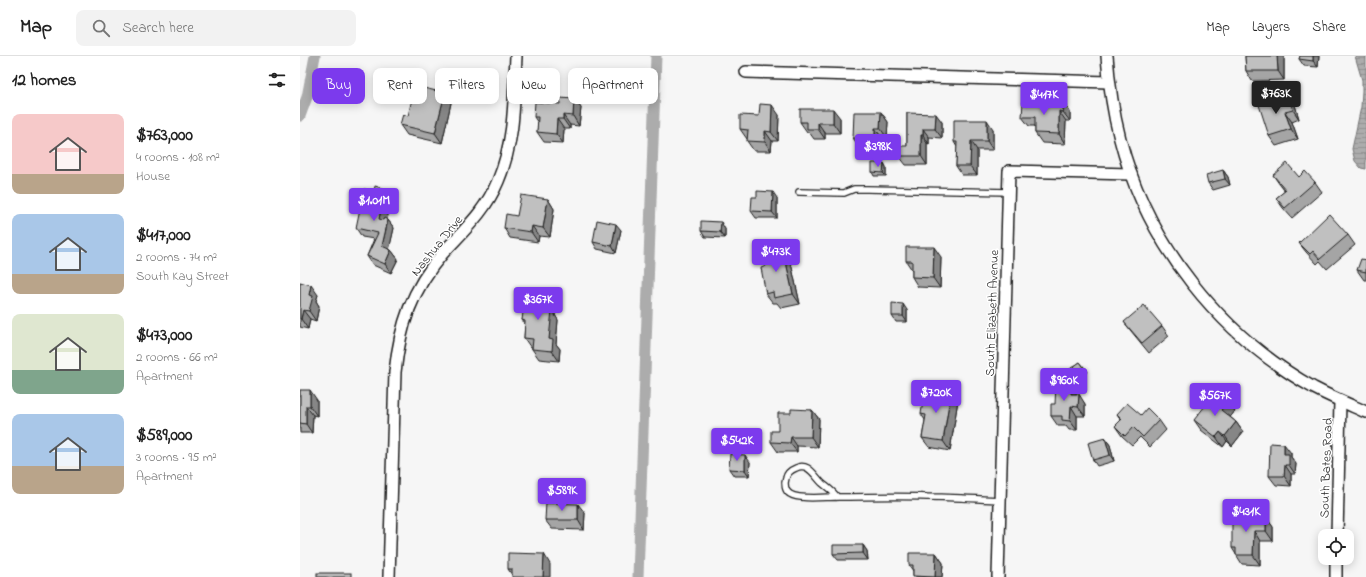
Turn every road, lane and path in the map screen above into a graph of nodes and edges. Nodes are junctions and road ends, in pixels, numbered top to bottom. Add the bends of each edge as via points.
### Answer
1 (516, 56) edge
2 (1106, 56) edge
3 (746, 72) dead end
4 (1109, 82) junction
5 (1131, 174) junction
6 (799, 192) dead end
7 (1009, 192) junction
8 (1340, 401) junction
9 (1366, 412) edge
10 (837, 497) junction
11 (1000, 500) junction
12 (1337, 529) edge
13 (1336, 565) edge
14 (389, 577) edge
15 (998, 577) edge
16 (1336, 577) edge

1 - 14 street, Nashua Drive via 512,135 498,182 472,223 425,277 409,308 401,332 395,372
2 - 4 street
3 - 4 street
4 - 5 street via 1120,140
5 - 7 street, South Elizabeth Avenue via 1009,171
5 - 8 street via 1147,211 1174,259 1214,309 1237,332 1287,371
6 - 7 lane via 844,193 854,189
7 - 11 street, South Elizabeth Avenue
8 - 9 street
8 - 12 street, South Bates Road
10 - 10 lane via 806,498 790,494 784,483 788,473 794,468 807,467
10 - 11 lane
11 - 15 street, South Elizabeth Avenue
13 - 16 street

